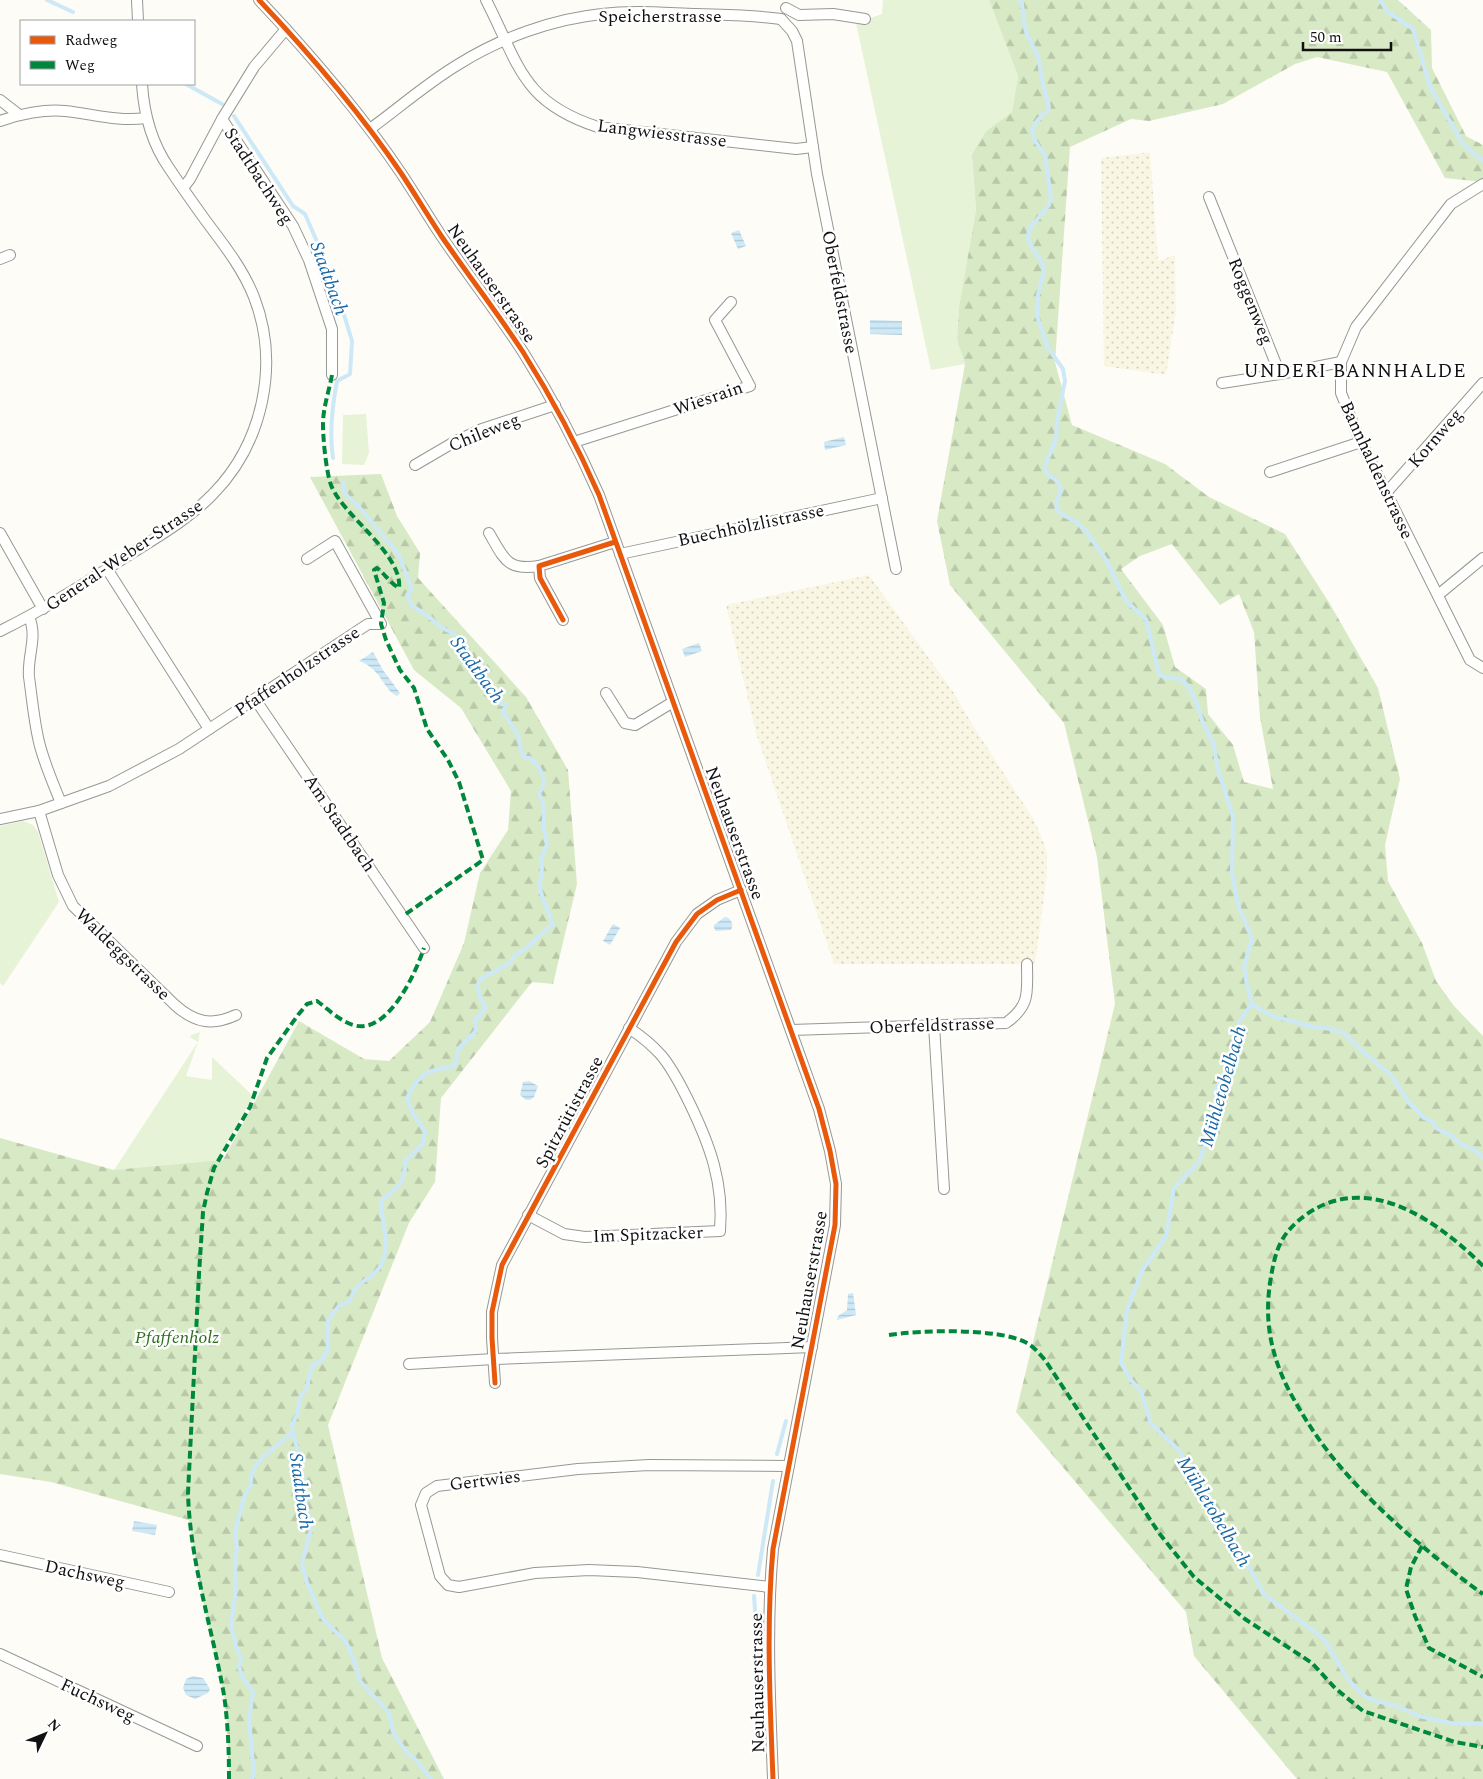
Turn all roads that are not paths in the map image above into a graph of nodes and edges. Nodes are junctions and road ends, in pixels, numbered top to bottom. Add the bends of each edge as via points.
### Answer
1 (137, 0) edge
2 (259, 0) edge
3 (486, 0) edge
4 (636, 0) edge
5 (787, 4) edge
6 (633, 12) junction
7 (781, 19) junction
8 (865, 19) dead end
9 (138, 20) edge
10 (286, 28) junction
11 (504, 40) junction
12 (142, 85) edge
13 (0, 100) edge
14 (18, 114) junction
15 (146, 118) junction
16 (222, 119) junction
17 (0, 121) edge
18 (370, 130) junction
19 (812, 147) junction
20 (1483, 184) edge
21 (183, 188) junction
22 (1209, 197) dead end
23 (731, 302) dead end
24 (1342, 362) junction
25 (1280, 374) junction
26 (332, 375) dead end
27 (1222, 383) dead end
28 (1483, 383) edge
29 (555, 405) junction
30 (574, 442) junction
31 (1361, 442) junction
32 (415, 465) dead end
33 (1270, 472) dead end
34 (1386, 493) junction
35 (882, 498) junction
36 (0, 533) edge
37 (489, 533) dead end
38 (616, 542) junction
39 (620, 554) junction
40 (1483, 558) edge
41 (307, 559) dead end
42 (539, 566) junction
43 (107, 569) junction
44 (896, 570) dead end
45 (1438, 595) junction
46 (43, 609) junction
47 (29, 617) junction
48 (564, 620) dead end
49 (0, 631) edge
50 (1483, 668) edge
51 (606, 693) dead end
52 (254, 699) junction
53 (673, 702) junction
54 (209, 729) junction
55 (61, 803) junction
56 (38, 811) junction
57 (0, 819) edge
58 (741, 890) junction
59 (424, 948) dead end
60 (1027, 964) dead end
61 (236, 1015) dead end
62 (934, 1025) junction
63 (629, 1028) junction
64 (792, 1030) junction
65 (944, 1189) dead end
66 (528, 1215) junction
67 (812, 1347) junction
68 (494, 1359) junction
69 (409, 1364) dead end
70 (495, 1383) dead end
71 (789, 1466) junction
72 (0, 1555) edge
73 (770, 1587) junction
74 (169, 1592) dead end
75 (0, 1654) edge
76 (196, 1746) dead end
77 (773, 1779) edge

1 - 9 street
2 - 10 street, Neuhauserstrasse
3 - 11 street, Langwiesstrasse
4 - 6 street
5 - 7 street
5 - 8 street via 799,14 833,14
6 - 7 street, Speicherstrasse
6 - 11 street, Speicherstrasse via 571,19
7 - 19 street, Oberfeldstrasse via 797,41
10 - 16 street via 254,67
10 - 18 street, Neuhauserstrasse
11 - 18 street, Speicherstrasse via 459,63
11 - 19 street, Langwiesstrasse via 519,71 537,94 583,122 598,127 796,149
12 - 15 street, General-Weber-Strasse
13 - 14 street
14 - 15 street via 63,111 116,120
14 - 17 street
15 - 21 street, General-Weber-Strasse via 159,152
16 - 21 street
16 - 26 street, Stadtbachweg via 292,226 309,260 332,329
18 - 29 street, Neuhauserstrasse via 508,330
19 - 35 street, Oberfeldstrasse
20 - 24 street, Bannhaldenstrasse via 1451,204 1356,326
21 - 43 street, General-Weber-Strasse via 239,267 255,300 264,341 266,382 263,401 253,432 234,470 213,494 169,529
22 - 25 street, Roggenweg
23 - 30 street, Wiesrain via 715,320 750,386
24 - 25 street
24 - 31 street, Bannhaldenstrasse via 1341,393
25 - 27 street
28 - 34 street, Kornweg
29 - 30 street, Neuhauserstrasse
29 - 32 street, Chileweg via 482,429
30 - 38 street, Neuhauserstrasse
31 - 33 street
31 - 34 street, Bannhaldenstrasse
34 - 45 street, Bannhaldenstrasse
35 - 39 street, Buechhölzlistrasse
35 - 44 street, Oberfeldstrasse
36 - 46 street
37 - 42 street via 503,557 512,565
38 - 39 street, Neuhauserstrasse
38 - 42 street
39 - 53 street, Neuhauserstrasse
40 - 45 street
41 - 52 street, Pfaffenholzstrasse via 336,541 381,624 368,624
42 - 48 street via 540,578
43 - 46 street, General-Weber-Strasse
43 - 54 street
45 - 50 street, Bannhaldenstrasse via 1470,660
46 - 47 street, General-Weber-Strasse
47 - 49 street, General-Weber-Strasse
47 - 55 street via 34,636 29,674 38,734
51 - 53 street via 625,723 635,725
52 - 54 street, Pfaffenholzstrasse
52 - 59 street, Am Stadtbach
53 - 58 street, Neuhauserstrasse
54 - 55 street, Pfaffenholzstrasse via 109,786
55 - 56 street, Pfaffenholzstrasse
56 - 57 street, Pfaffenholzstrasse
56 - 61 street, Waldeggstrasse via 58,875 73,906 190,1018 210,1022
58 - 63 street, Spitzrütistrasse via 717,900 698,914 676,942
58 - 64 street, Neuhauserstrasse
60 - 62 street, Oberfeldstrasse via 1024,1004 1018,1014 1006,1023
62 - 64 street, Oberfeldstrasse
62 - 65 street
63 - 66 street, Spitzrütistrasse
63 - 66 street, Im Spitzacker via 648,1041 673,1071 703,1130 716,1170 722,1210 720,1231 585,1237 564,1234
64 - 67 street, Neuhauserstrasse via 819,1109 836,1184 832,1246
66 - 68 street, Spitzrütistrasse via 502,1265 496,1289 492,1312
67 - 68 street
67 - 71 street, Neuhauserstrasse
68 - 69 street
68 - 70 street, Spitzrütistrasse
71 - 73 street, Neuhauserstrasse
71 - 73 street, Gertwies via 650,1465 578,1469 437,1486 426,1493 421,1505 440,1576 448,1585 459,1587 535,1573 589,1570
72 - 74 street, Dachsweg
73 - 77 street, Neuhauserstrasse
75 - 76 street, Fuchsweg

